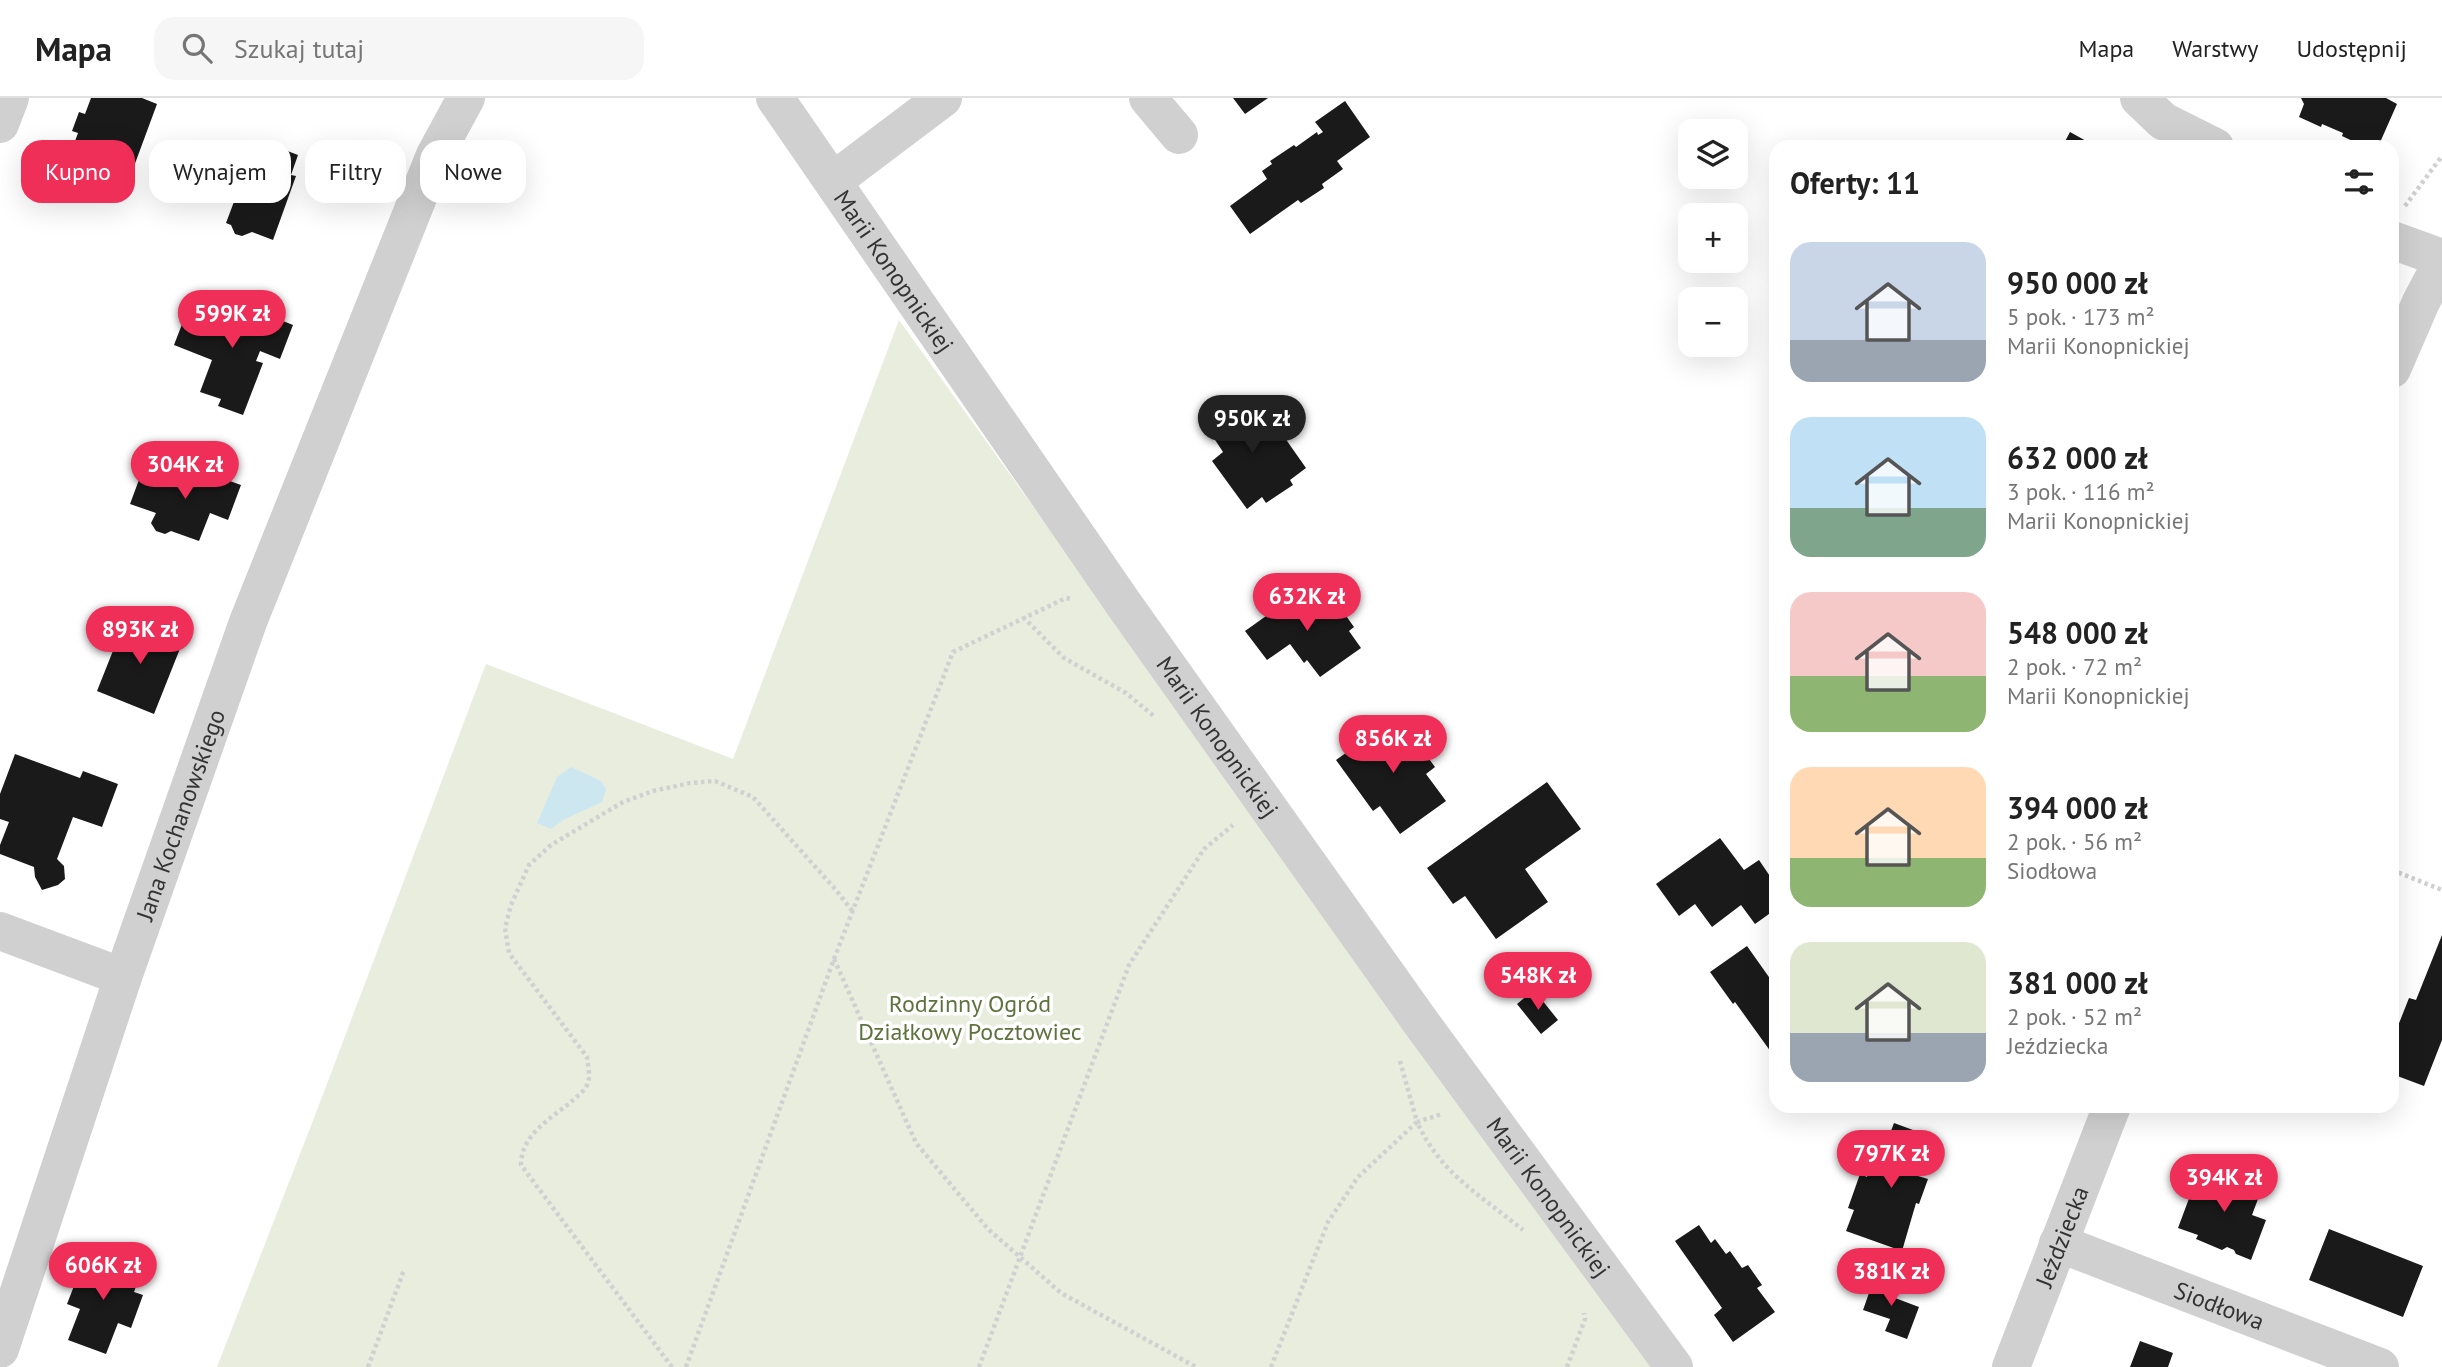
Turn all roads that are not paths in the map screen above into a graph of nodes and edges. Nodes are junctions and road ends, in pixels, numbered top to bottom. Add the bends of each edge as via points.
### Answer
1 (10, 98) edge
2 (466, 98) edge
3 (775, 98) edge
4 (943, 98) edge
5 (1148, 98) edge
6 (2139, 98) edge
7 (0, 124) edge
8 (1179, 135) dead end
9 (2201, 140) edge
10 (833, 181) junction
11 (2399, 228) edge
12 (2442, 260) edge
13 (2432, 307) edge
14 (2399, 358) edge
15 (0, 931) edge
16 (123, 977) junction
17 (2109, 1113) edge
18 (2058, 1243) junction
19 (0, 1349) edge
20 (1674, 1367) edge
21 (2011, 1367) edge
22 (2380, 1367) edge

1 - 7 street
2 - 16 street, Jana Kochanowskiego via 435,155 248,622
3 - 10 street, Marii Konopnickiej
4 - 10 street
5 - 8 street
6 - 9 street via 2163,121
10 - 20 street, Marii Konopnickiej via 1125,606 1422,1024
11 - 12 street
12 - 13 street
13 - 14 street
15 - 16 street
16 - 19 street, Jana Kochanowskiego
17 - 18 street, Jeździecka
18 - 21 street, Jeździecka
18 - 22 street, Siodłowa

